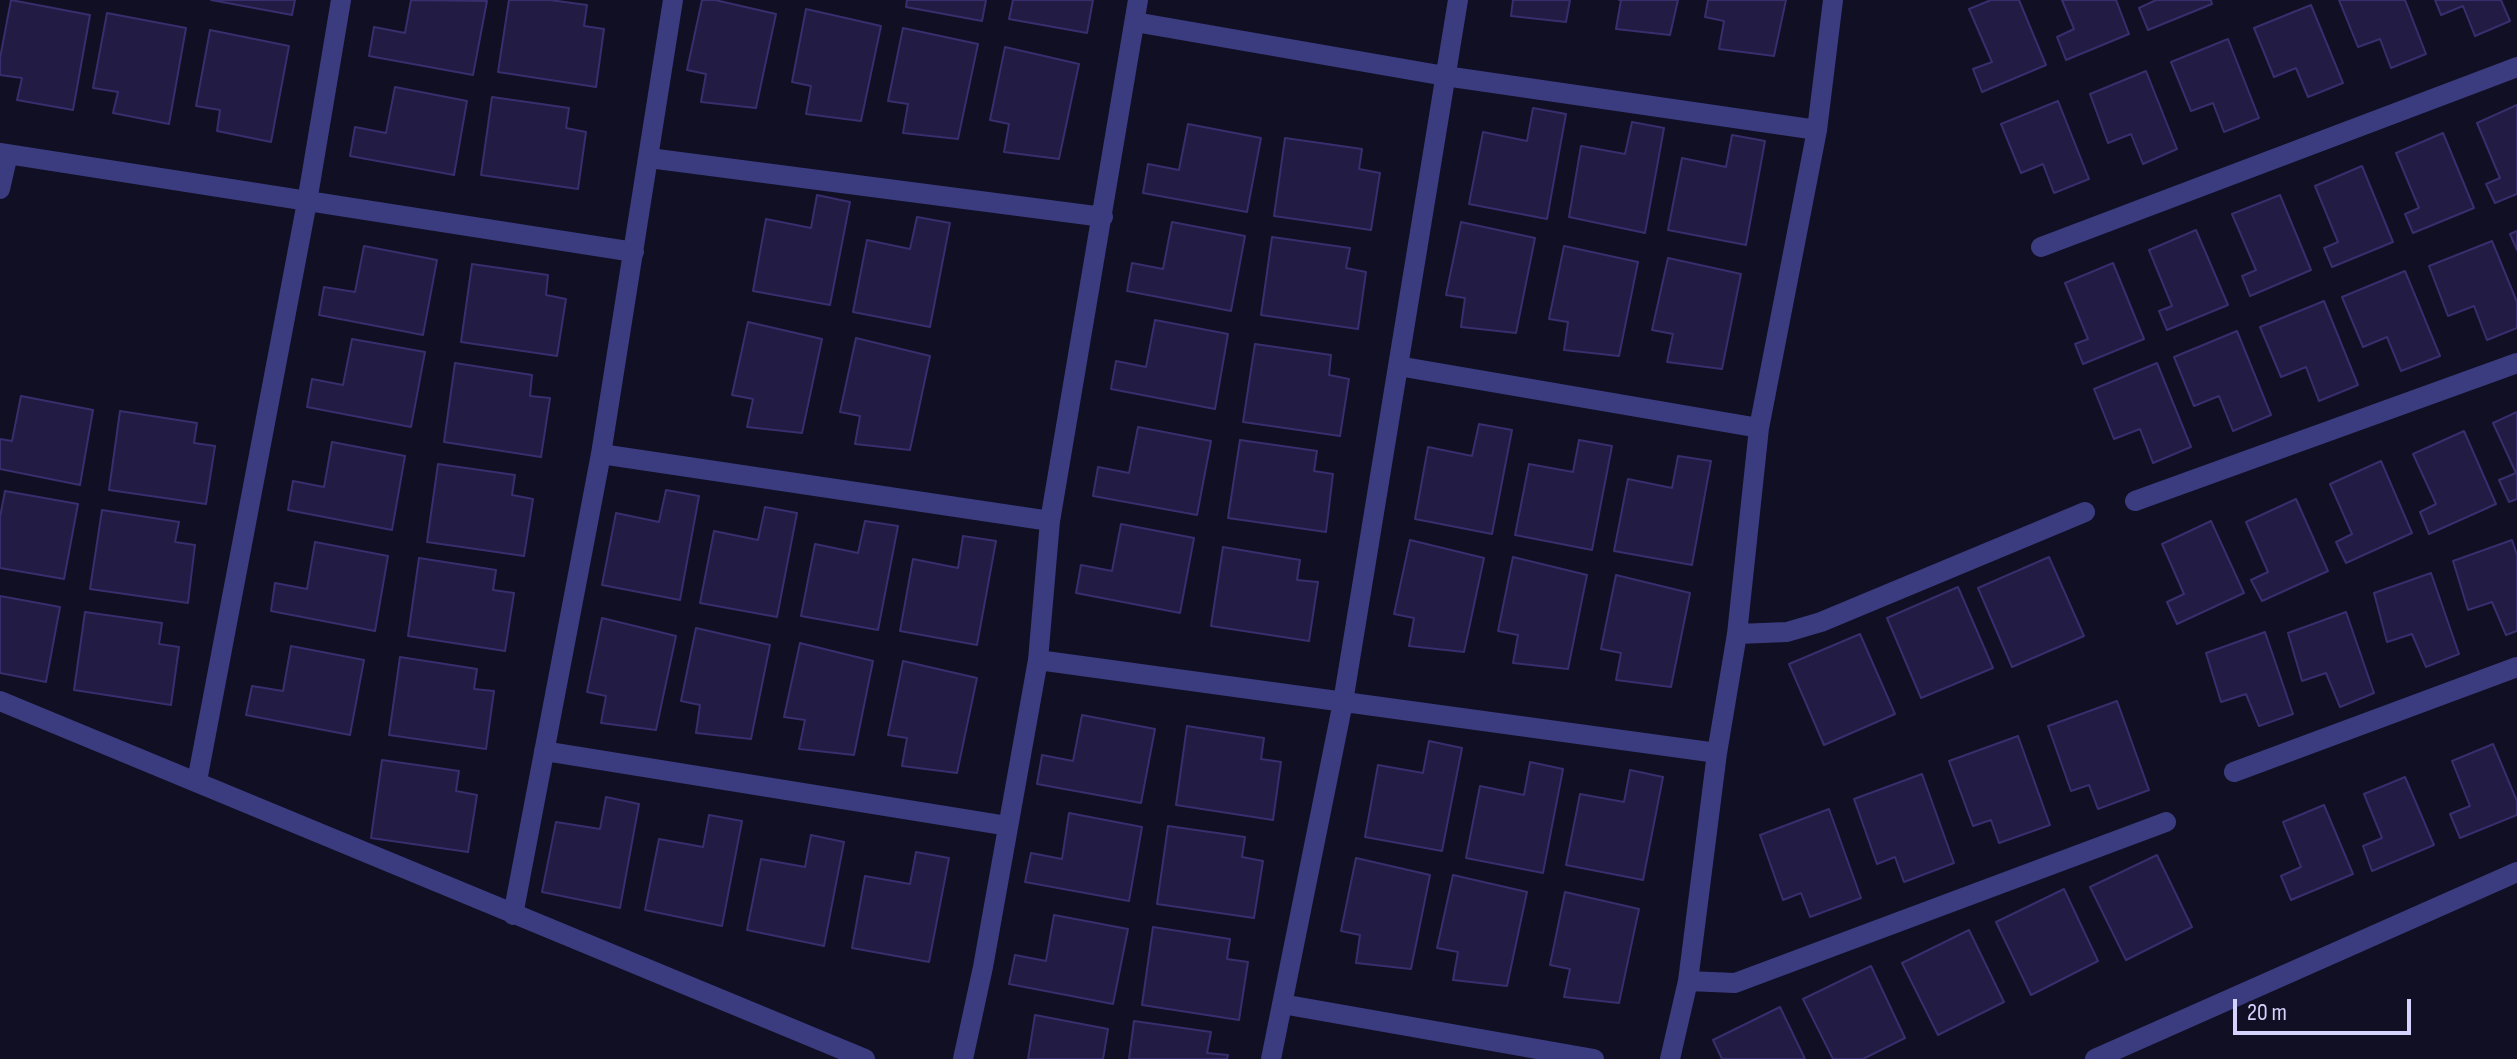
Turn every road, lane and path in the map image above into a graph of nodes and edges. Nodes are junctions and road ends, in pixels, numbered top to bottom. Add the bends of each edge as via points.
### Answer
1 (341, 0) edge
2 (673, 0) edge
3 (1138, 0) edge
4 (1458, 0) edge
5 (1833, 0) edge
6 (1135, 22) junction
7 (2517, 67) edge
8 (1445, 76) junction
9 (1817, 130) junction
10 (4, 153) edge
11 (649, 158) junction
12 (0, 189) edge
13 (307, 202) junction
14 (1103, 217) junction
15 (2041, 247) dead end
16 (634, 252) junction
17 (2517, 363) edge
18 (1398, 366) junction
19 (1759, 428) junction
20 (601, 454) junction
21 (2135, 501) dead end
22 (2085, 512) dead end
23 (1050, 521) junction
24 (1737, 634) junction
25 (1038, 660) junction
26 (2517, 667) edge
27 (0, 701) edge
28 (1343, 702) junction
29 (544, 751) junction
30 (1717, 753) junction
31 (2234, 772) dead end
32 (197, 781) junction
33 (2166, 822) dead end
34 (1008, 826) junction
35 (2517, 872) edge
36 (513, 915) junction
37 (1688, 981) junction
38 (1282, 1004) junction
39 (865, 1059) edge
40 (963, 1059) edge
41 (1271, 1059) edge
42 (1594, 1059) edge
43 (1670, 1059) edge
44 (2095, 1059) edge

1 - 13 street
2 - 11 street
3 - 6 street
4 - 8 street
5 - 9 street
6 - 8 street
6 - 14 street
7 - 15 street
8 - 9 street
8 - 18 street
9 - 19 street
10 - 12 street
10 - 13 street
11 - 14 street
11 - 16 street
13 - 16 street
13 - 32 street
14 - 23 street
16 - 20 street
17 - 21 street
18 - 19 street
18 - 28 street
19 - 24 street
20 - 23 street
20 - 29 street
22 - 24 street via 1821,622 1787,632
23 - 25 street
24 - 30 street
25 - 28 street
25 - 34 street
26 - 31 street
27 - 32 street
28 - 30 street
28 - 38 street
29 - 34 street
29 - 36 street
30 - 37 street
32 - 36 street
33 - 37 street via 1735,983
34 - 40 street
35 - 44 street
36 - 39 street
37 - 43 street
38 - 41 street
38 - 42 street

